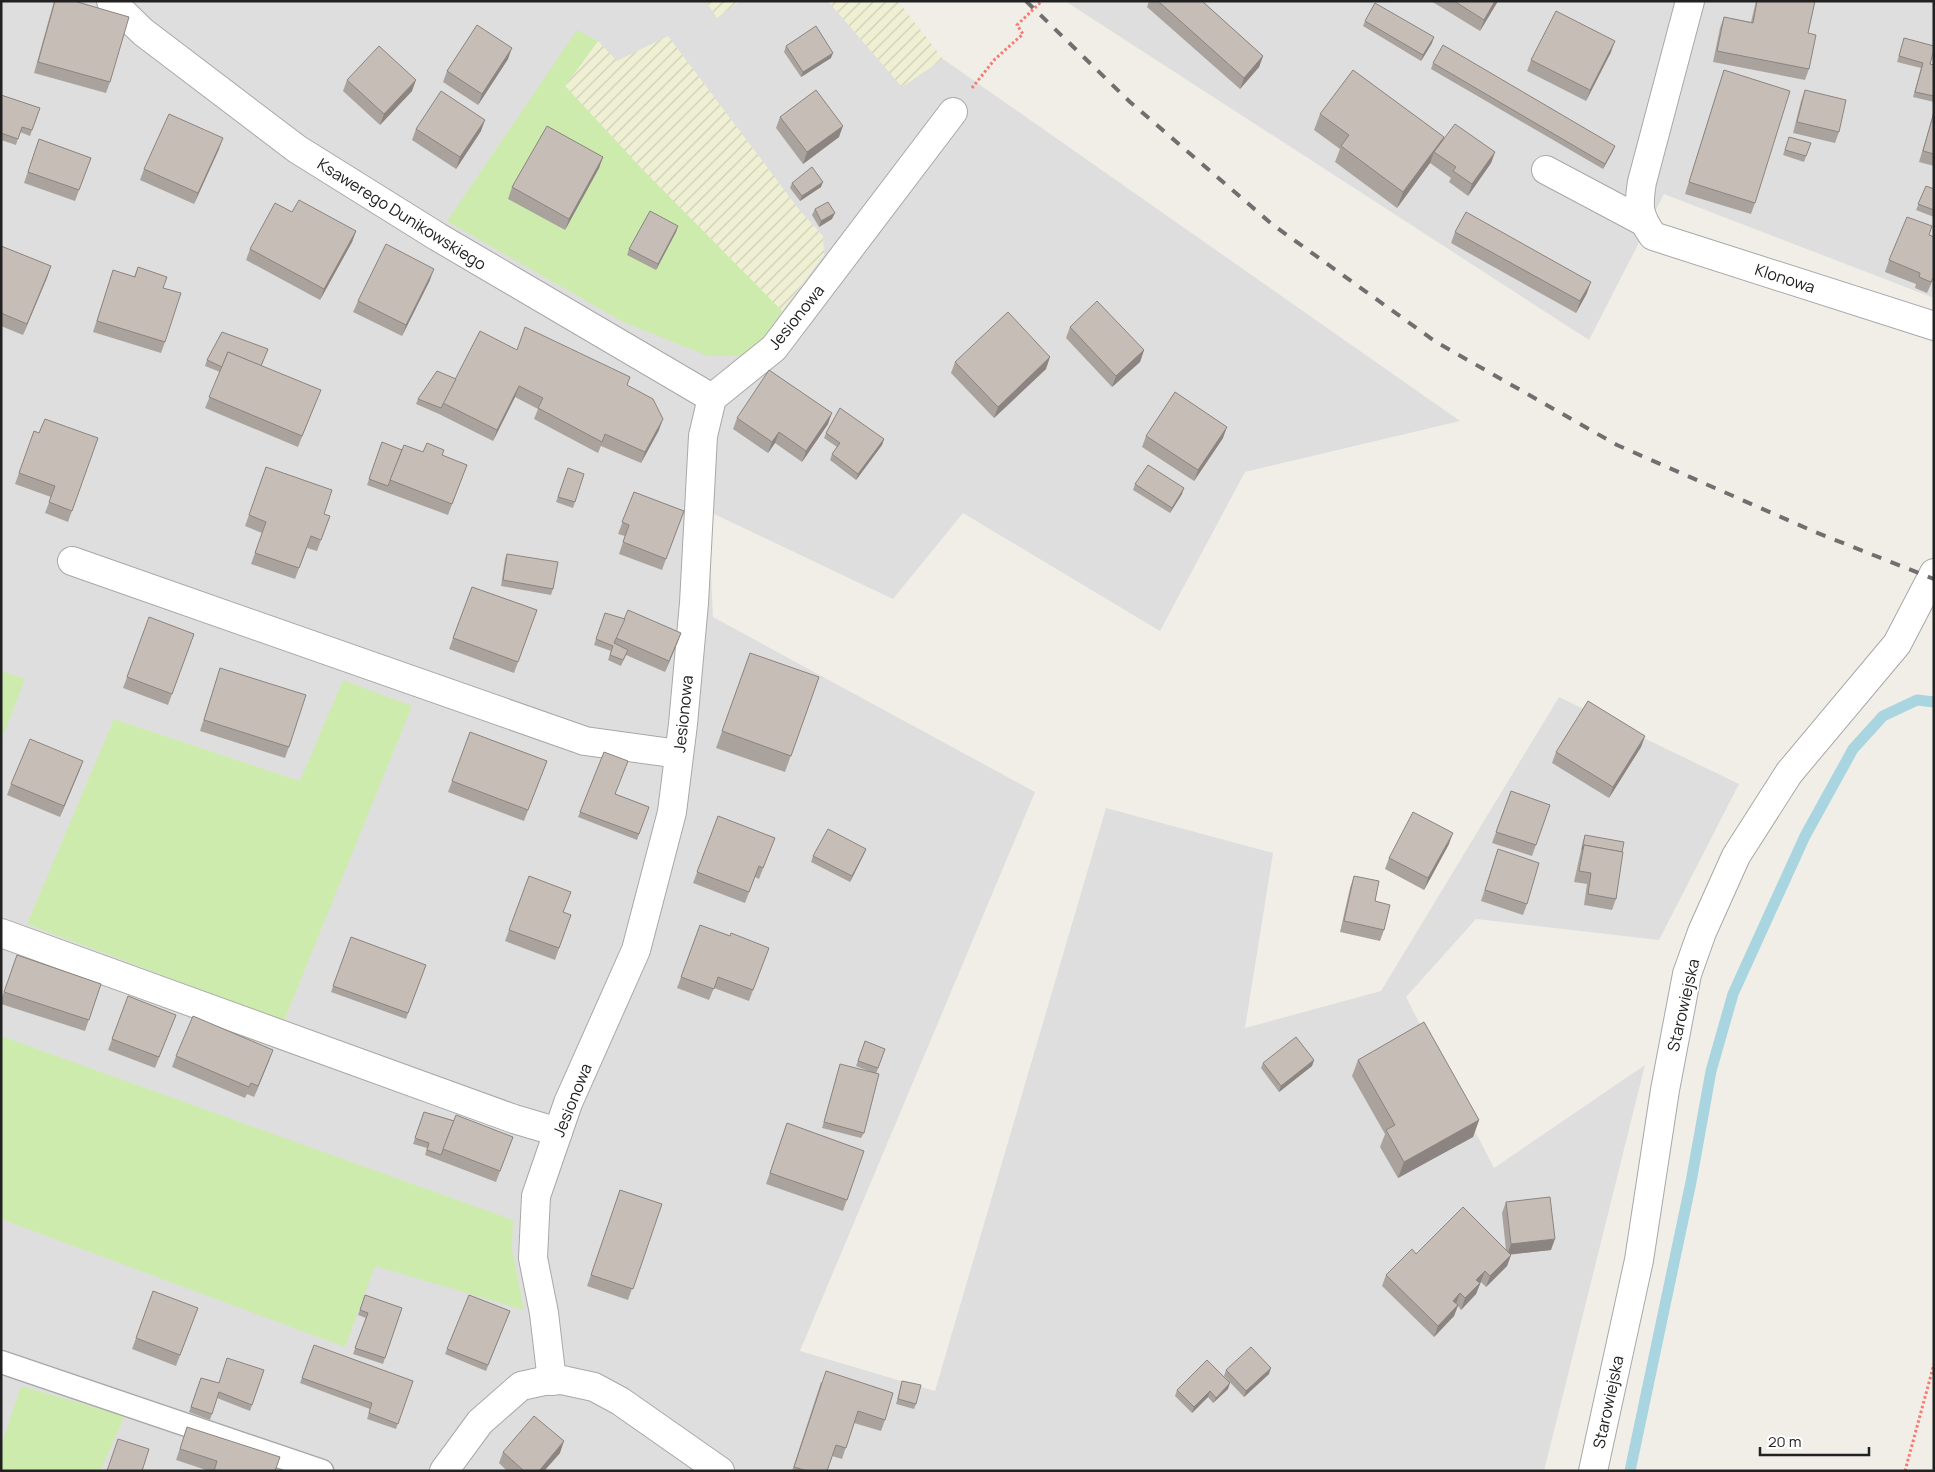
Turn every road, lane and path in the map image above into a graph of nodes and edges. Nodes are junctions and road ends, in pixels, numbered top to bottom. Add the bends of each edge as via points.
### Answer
1 (111, 1) edge
2 (1042, 1) edge
3 (1690, 1) edge
4 (953, 112) joint
5 (1546, 170) dead end
6 (1642, 221) junction
7 (1934, 326) edge
8 (712, 398) junction
9 (72, 562) dead end
10 (1934, 573) edge
11 (679, 754) junction
12 (1, 934) edge
13 (558, 1132) junction
14 (1, 1362) edge
15 (1934, 1364) edge
16 (552, 1381) junction
17 (322, 1471) edge
18 (444, 1471) edge
19 (720, 1471) edge
20 (1593, 1471) edge
21 (1905, 1471) edge

1 - 8 street, Ksawerego Dunikowskiego via 143,32 297,149 438,237
2 - 4 path via 1017,25 1023,34 995,59
3 - 6 street via 1642,182 1638,203
4 - 8 street, Jesionowa via 774,348
5 - 6 street, Klonowa
6 - 7 street, Klonowa via 1653,236
8 - 11 street, Jesionowa via 703,436 694,603
9 - 11 street via 585,741
10 - 20 street, Starowiejska via 1897,644 1789,773 1736,856 1702,932 1686,984 1665,1090 1639,1260
11 - 13 street, Jesionowa via 672,812 636,950
12 - 13 street
13 - 16 street, Jesionowa via 536,1196 533,1258
14 - 17 lane
15 - 21 path
16 - 18 street via 521,1386 480,1422
16 - 19 street via 594,1387 620,1401

